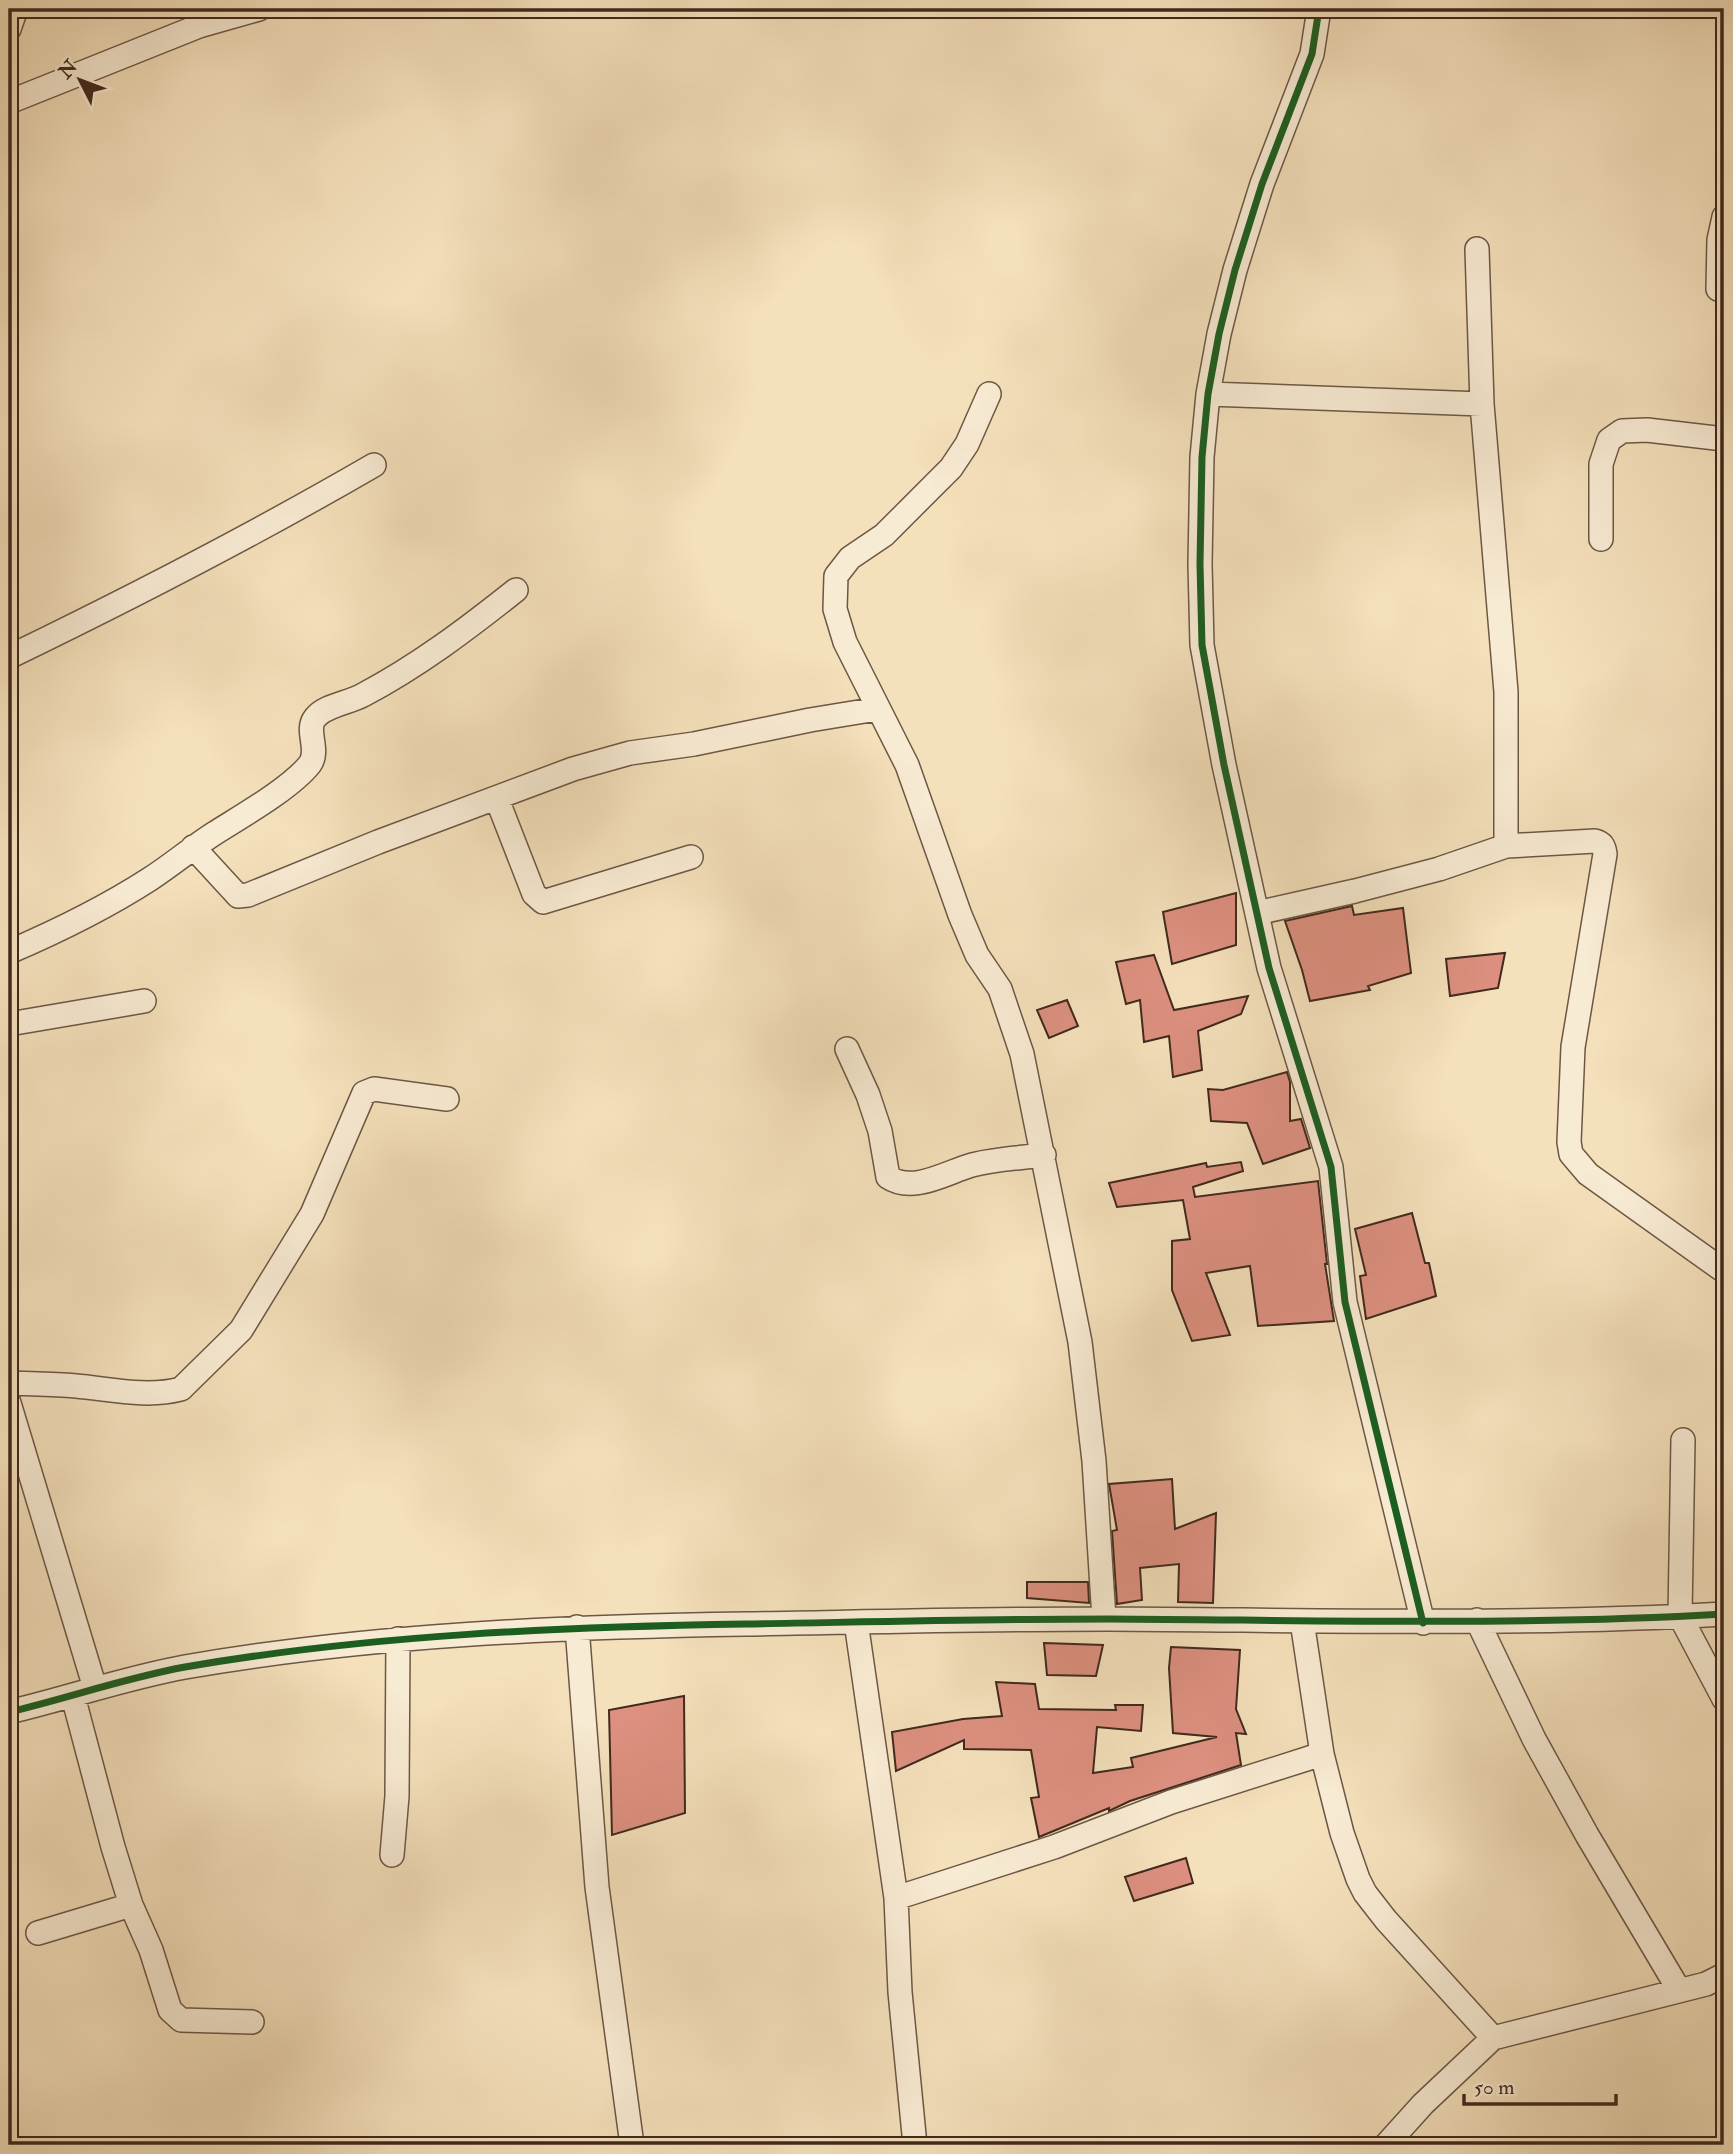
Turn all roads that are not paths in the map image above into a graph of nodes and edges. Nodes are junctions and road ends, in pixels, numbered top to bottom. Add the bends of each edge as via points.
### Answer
1 (16, 9) edge
2 (259, 9) edge
3 (1319, 9) edge
4 (9, 29) edge
5 (9, 102) edge
6 (1724, 216) edge
7 (1477, 249) dead end
8 (1718, 289) dead end
9 (989, 394) dead end
10 (1208, 394) junction
11 (1482, 404) junction
12 (1724, 439) edge
13 (374, 465) dead end
14 (1601, 539) dead end
15 (516, 590) dead end
16 (9, 657) edge
17 (877, 709) junction
18 (497, 799) junction
19 (1506, 846) junction
20 (193, 847) junction
21 (691, 857) dead end
22 (1257, 913) junction
23 (9, 952) edge
24 (144, 1001) dead end
25 (9, 1024) edge
26 (847, 1049) dead end
27 (447, 1099) dead end
28 (1044, 1155) junction
29 (1724, 1271) edge
30 (9, 1383) edge
31 (9, 1404) edge
32 (1684, 1440) dead end
33 (17, 1459) edge
34 (1724, 1613) edge
35 (1680, 1616) junction
36 (1104, 1619) junction
37 (1477, 1620) junction
38 (1302, 1621) junction
39 (856, 1622) junction
40 (1423, 1623) junction
41 (577, 1627) junction
42 (398, 1639) junction
43 (95, 1688) junction
44 (73, 1696) junction
45 (1724, 1699) edge
46 (9, 1712) edge
47 (1322, 1754) junction
48 (391, 1855) dead end
49 (896, 1898) junction
50 (131, 1905) junction
51 (38, 1933) dead end
52 (1724, 1975) edge
53 (1679, 1990) junction
54 (252, 2022) dead end
55 (1493, 2038) junction
56 (632, 2145) edge
57 (915, 2145) edge
58 (1386, 2145) edge

1 - 4 street
2 - 5 street via 199,26
3 - 10 street via 1312,54 1235,270
6 - 8 street
7 - 11 street
9 - 17 street via 951,468 884,535 850,558 836,576 835,608 845,642
10 - 11 street
10 - 22 street via 1202,457 1202,645
11 - 19 street via 1506,692
12 - 14 street via 1647,430 1622,431 1609,440 1601,464
13 - 16 street via 166,580
15 - 20 street via 394,679 313,719 310,763 288,784
17 - 18 street via 630,753 573,769
17 - 28 street via 907,765 977,955 1000,989 1022,1054
18 - 20 street via 239,897
18 - 21 street via 534,894 543,902
19 - 22 street via 1439,869
19 - 29 street via 1595,841 1604,846 1573,1047 1571,1154 1588,1174
20 - 23 street via 113,902
22 - 40 street via 1279,1004 1331,1167 1347,1314
24 - 25 street
26 - 28 street via 880,1131 888,1177 897,1183 919,1182 974,1164
27 - 30 street via 374,1089 364,1093 312,1214 241,1330 181,1389 126,1392
28 - 36 street via 1082,1355
31 - 33 street
32 - 35 street
33 - 43 street
34 - 35 street
35 - 37 street
35 - 45 street
36 - 38 street
36 - 39 street
37 - 40 street
37 - 53 street via 1534,1739
38 - 40 street
38 - 47 street
39 - 41 street
39 - 49 street
41 - 42 street
41 - 56 street via 597,1887
42 - 43 street via 182,1668
42 - 48 street via 397,1796
43 - 44 street
44 - 46 street
44 - 50 street
47 - 49 street
47 - 55 street via 1342,1833 1365,1894
49 - 57 street
50 - 51 street
50 - 54 street via 174,2015 181,2020
52 - 53 street
53 - 55 street
55 - 58 street

